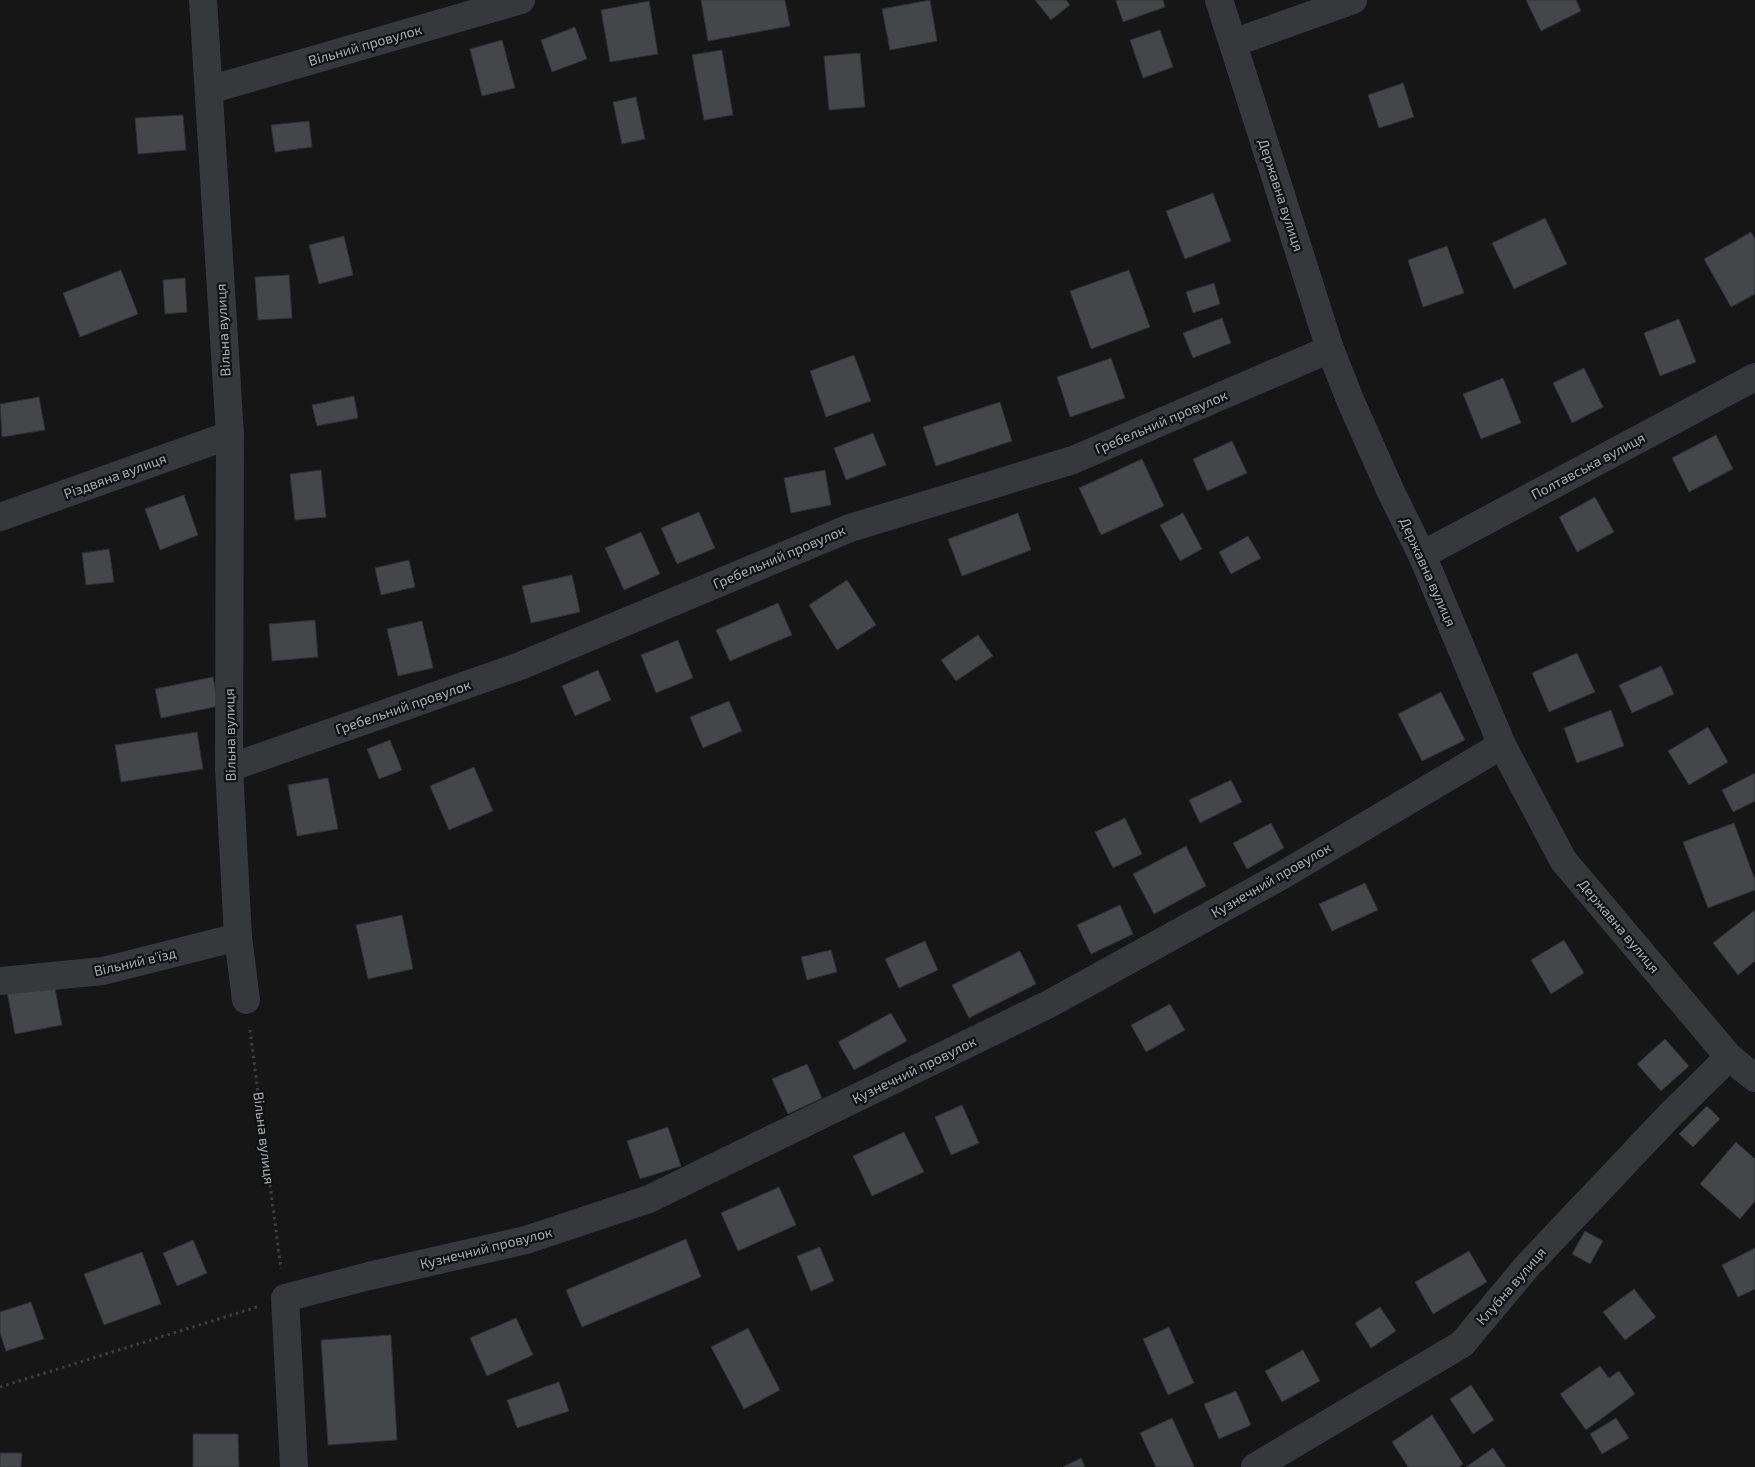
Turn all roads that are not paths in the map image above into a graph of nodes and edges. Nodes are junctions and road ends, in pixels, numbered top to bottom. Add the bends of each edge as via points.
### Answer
1 (203, 0) edge
2 (521, 0) edge
3 (1219, 0) edge
4 (1353, 0) edge
5 (1233, 43) junction
6 (209, 90) junction
7 (1330, 349) junction
8 (1755, 377) edge
9 (230, 435) junction
10 (0, 517) edge
11 (1422, 555) junction
12 (1502, 745) junction
13 (229, 768) junction
14 (238, 937) junction
15 (0, 981) edge
16 (246, 1000) road end
17 (1729, 1057) junction
18 (1755, 1078) edge
19 (294, 1467) edge
20 (1255, 1467) edge

1 - 6 street, Вільна вулиця
2 - 6 street, Вільний провулок
3 - 5 street, Державна вулиця
4 - 5 street
5 - 7 street, Державна вулиця
6 - 9 street, Вільна вулиця
7 - 11 street, Державна вулиця via 1379,465
7 - 13 street, Гребельний провулок via 1074,460 850,528 520,666
8 - 11 street, Полтавська вулиця
9 - 10 street, Різдвяна вулиця
9 - 13 street, Вільна вулиця
11 - 12 street, Державна вулиця
12 - 17 street, Державна вулиця via 1563,860
12 - 19 street, Кузнечний провулок via 1281,876 1051,1003 649,1199 526,1240 285,1298
13 - 14 street, Вільна вулиця
14 - 15 street, Вільний в'їзд via 103,971
14 - 16 street, Вільна вулиця
17 - 18 street, Державна вулиця
17 - 20 street, Клубна вулиця via 1536,1257 1462,1344

